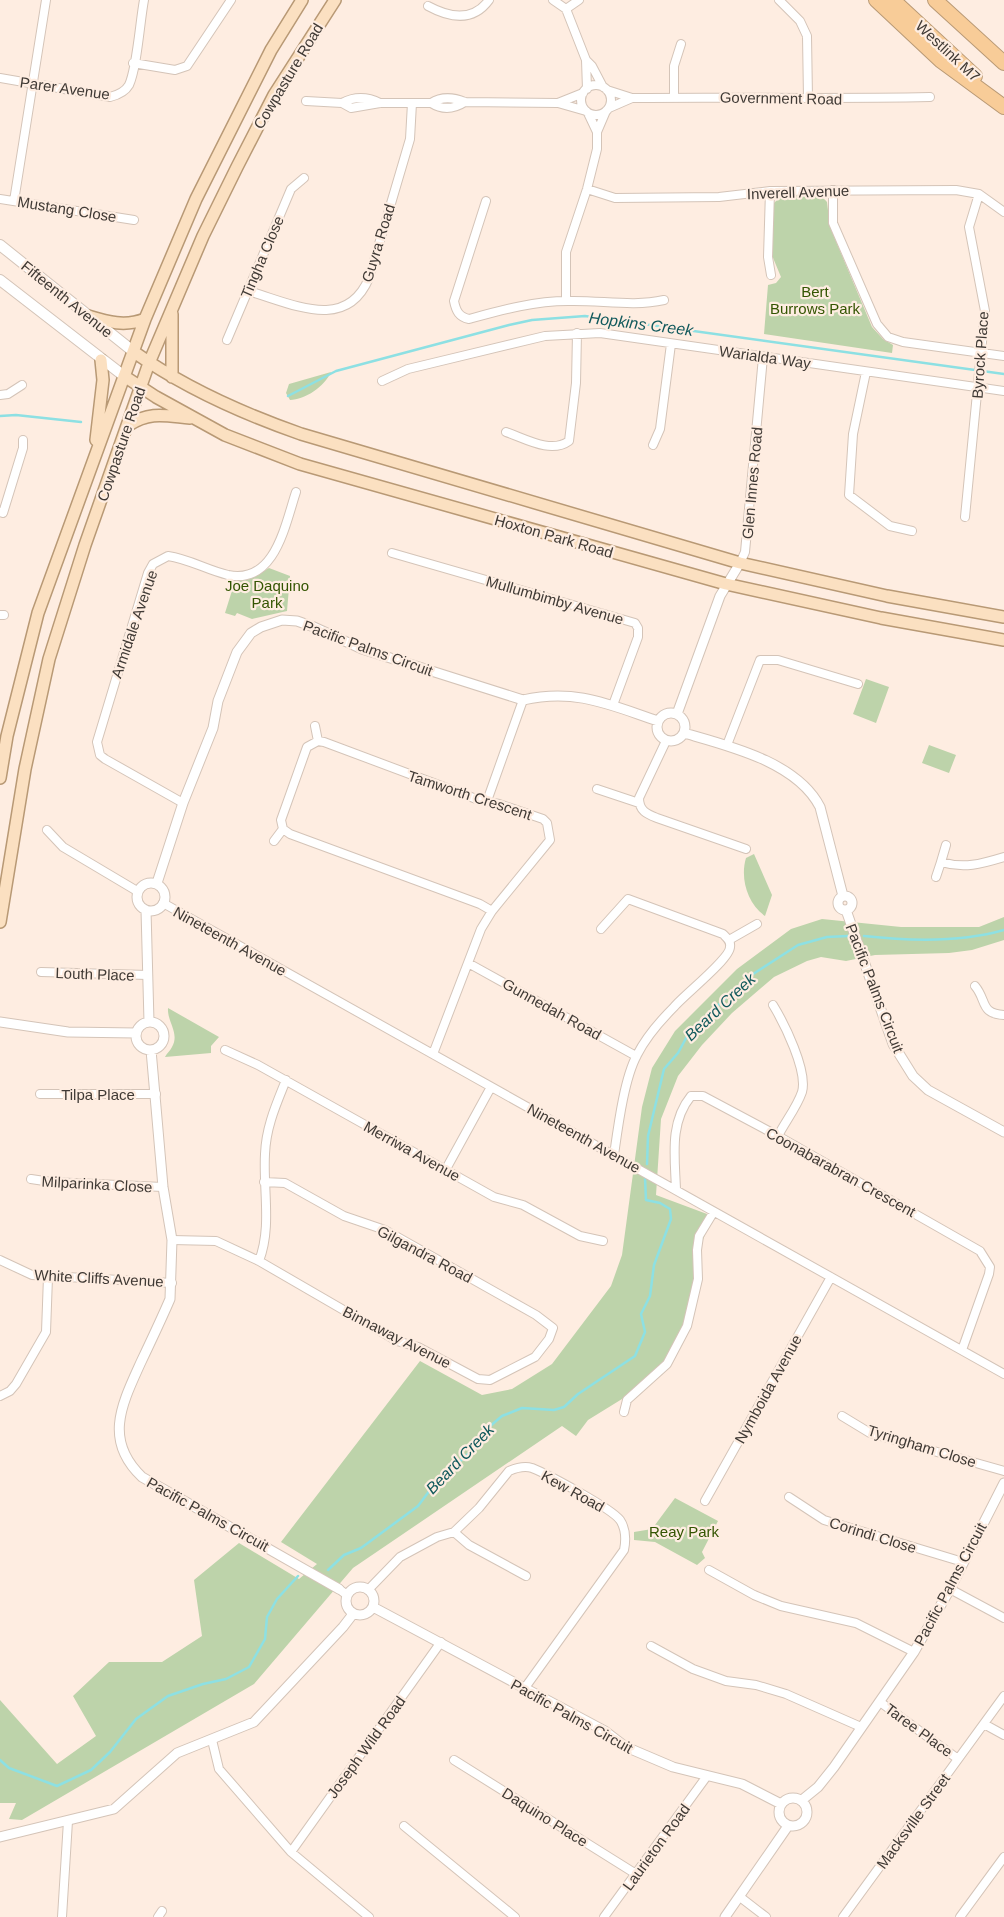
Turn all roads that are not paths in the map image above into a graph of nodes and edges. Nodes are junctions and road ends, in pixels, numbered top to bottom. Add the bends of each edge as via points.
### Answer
1 (46, 0) edge
2 (144, 0) edge
3 (231, 0) edge
4 (302, 0) edge
5 (334, 0) edge
6 (489, 0) edge
7 (554, 0) edge
8 (579, 0) edge
9 (779, 0) edge
10 (876, 0) edge
11 (893, 0) edge
12 (935, 0) edge
13 (947, 0) edge
14 (428, 6) dead end
15 (566, 9) junction
16 (681, 44) dead end
17 (1004, 59) edge
18 (586, 60) junction
19 (133, 63) junction
20 (1004, 63) edge
21 (0, 78) edge
22 (32, 84) junction
23 (605, 89) junction
24 (585, 91) junction
25 (674, 97) junction
26 (930, 97) dead end
27 (632, 98) junction
28 (808, 98) junction
29 (306, 101) dead end
30 (1004, 102) edge
31 (412, 103) junction
32 (558, 103) junction
33 (1004, 107) edge
34 (607, 109) junction
35 (587, 112) junction
36 (597, 132) junction
37 (304, 178) dead end
38 (587, 189) junction
39 (832, 190) junction
40 (770, 191) junction
41 (979, 194) junction
42 (0, 199) edge
43 (14, 201) junction
44 (486, 201) dead end
45 (1004, 212) edge
46 (134, 220) dead end
47 (0, 245) edge
48 (771, 275) dead end
49 (0, 280) edge
50 (248, 291) junction
51 (664, 300) dead end
52 (566, 301) junction
53 (172, 306) junction
54 (88, 316) junction
55 (145, 319) junction
56 (577, 334) junction
57 (227, 340) dead end
58 (671, 344) junction
59 (134, 352) junction
60 (981, 352) junction
61 (1004, 356) edge
62 (763, 357) junction
63 (101, 360) junction
64 (149, 363) junction
65 (866, 372) junction
66 (124, 376) junction
67 (172, 377) junction
68 (382, 381) dead end
69 (22, 385) dead end
70 (140, 387) junction
71 (978, 388) junction
72 (1004, 391) edge
73 (0, 395) edge
74 (194, 418) junction
75 (129, 425) junction
76 (506, 432) dead end
77 (22, 440) dead end
78 (653, 445) dead end
79 (93, 461) junction
80 (296, 492) dead end
81 (0, 512) edge
82 (965, 517) dead end
83 (912, 531) dead end
84 (392, 553) dead end
85 (740, 563) junction
86 (726, 584) junction
87 (1004, 616) edge
88 (1004, 640) edge
89 (858, 684) dead end
90 (523, 700) junction
91 (614, 705) junction
92 (677, 714) junction
93 (658, 721) junction
94 (315, 726) dead end
95 (684, 733) junction
96 (318, 741) junction
97 (666, 741) junction
98 (726, 746) junction
99 (0, 778) edge
100 (597, 789) dead end
101 (487, 801) junction
102 (183, 802) junction
103 (639, 802) junction
104 (284, 829) junction
105 (48, 830) dead end
106 (274, 841) dead end
107 (946, 845) dead end
108 (746, 849) dead end
109 (1004, 857) edge
110 (941, 862) junction
111 (936, 877) dead end
112 (157, 884) junction
113 (137, 891) junction
114 (163, 903) junction
115 (146, 910) junction
116 (492, 910) junction
117 (0, 922) edge
118 (757, 924) dead end
119 (601, 930) dead end
120 (729, 940) junction
121 (468, 963) junction
122 (42, 972) dead end
123 (148, 975) junction
124 (975, 986) dead end
125 (773, 1006) dead end
126 (1004, 1015) edge
127 (0, 1022) edge
128 (150, 1022) junction
129 (136, 1033) junction
130 (151, 1050) junction
131 (225, 1050) dead end
132 (433, 1054) junction
133 (636, 1056) junction
134 (286, 1080) junction
135 (491, 1087) junction
136 (40, 1094) dead end
137 (156, 1094) junction
138 (1004, 1132) edge
139 (778, 1136) junction
140 (614, 1155) junction
141 (446, 1169) junction
142 (31, 1179) dead end
143 (264, 1182) junction
144 (163, 1187) junction
145 (676, 1190) junction
146 (713, 1213) junction
147 (172, 1240) junction
148 (603, 1242) dead end
149 (0, 1260) edge
150 (259, 1261) junction
151 (48, 1277) junction
152 (832, 1277) junction
153 (172, 1283) junction
154 (553, 1328) joint
155 (962, 1350) junction
156 (1004, 1374) edge
157 (0, 1396) edge
158 (624, 1412) dead end
159 (842, 1416) dead end
160 (1004, 1471) edge
161 (1003, 1485) edge
162 (789, 1497) dead end
163 (705, 1501) dead end
164 (454, 1532) junction
165 (963, 1562) junction
166 (709, 1570) dead end
167 (526, 1576) dead end
168 (950, 1589) junction
169 (368, 1590) junction
170 (343, 1592) junction
171 (372, 1607) junction
172 (352, 1614) junction
173 (1004, 1618) edge
174 (441, 1642) junction
175 (651, 1646) dead end
176 (914, 1652) junction
177 (524, 1689) junction
178 (1004, 1696) edge
179 (880, 1702) junction
180 (984, 1724) junction
181 (861, 1727) junction
182 (1004, 1736) edge
183 (212, 1740) junction
184 (958, 1759) junction
185 (454, 1760) dead end
186 (707, 1776) junction
187 (802, 1800) junction
188 (780, 1804) junction
189 (68, 1821) junction
190 (404, 1826) dead end
191 (788, 1826) junction
192 (0, 1837) edge
193 (291, 1852) junction
194 (1004, 1857) edge
195 (636, 1874) junction
196 (740, 1897) junction
197 (62, 1917) edge
198 (369, 1917) edge
199 (515, 1917) edge
200 (604, 1917) edge
201 (725, 1917) edge
202 (766, 1917) edge
203 (843, 1917) edge
204 (960, 1917) edge

1 - 22 street
2 - 19 street, Parer Avenue
3 - 19 street via 187,66 175,70
4 - 55 main road, Cowpasture Road via 271,50 196,199
5 - 53 main road, Cowpasture Road via 274,95 203,236
6 - 14 street via 483,8 466,16 441,13
7 - 15 street
8 - 15 street
9 - 28 street via 800,21 807,36
10 - 33 highway via 940,60
11 - 30 highway, Westlink M7
12 - 20 highway, Westlink M7
13 - 17 highway
15 - 18 street
16 - 25 street via 674,66
18 - 23 street
18 - 24 street
19 - 22 street, Parer Avenue via 128,86 110,97
21 - 22 street, Parer Avenue
22 - 43 street
23 - 24 street via 595,86
23 - 27 street, Government Road
23 - 34 street via 610,98
24 - 32 street
24 - 35 street via 581,103
25 - 27 street, Government Road
25 - 28 street, Government Road
26 - 28 street, Government Road
27 - 34 street, Government Road
29 - 31 street via 342,103 351,108 380,103
31 - 32 street via 431,103 438,108 457,107 465,102
31 - 50 street, Guyra Road via 410,139 369,278 361,295 345,307 330,312
32 - 35 street
34 - 35 street via 598,115
34 - 36 street
35 - 36 street
36 - 38 street via 597,149
37 - 50 street, Tingha Close via 291,189
38 - 40 street, Inverell Avenue via 615,198 720,197
38 - 52 street via 566,252
39 - 40 street, Inverell Avenue
39 - 41 street, Inverell Avenue via 956,190
39 - 60 street via 833,223 877,324 888,337 903,342
40 - 48 street via 768,257
41 - 45 street, Inverell Avenue
41 - 60 street, Byrock Place via 969,227 986,311
42 - 43 street, Mustang Close
43 - 46 street, Mustang Close
44 - 52 street via 454,301 455,310 469,319 524,304
47 - 54 main road, Fifteenth Avenue
49 - 63 main road, Fifteenth Avenue
50 - 57 street, Tingha Close
51 - 52 street via 644,304
53 - 64 main road, Cowpasture Road
53 - 67 main road
54 - 55 main road via 126,324
54 - 59 main road, Fifteenth Avenue
55 - 59 main road, Cowpasture Road
56 - 58 street, Warialda Way
56 - 68 street, Warialda Way via 545,336 408,370
56 - 76 street via 576,383 569,441 561,447 548,446
58 - 62 street, Warialda Way
58 - 78 street via 660,429
59 - 64 main road, Hoxton Park Road
59 - 66 main road, Cowpasture Road
60 - 61 street
60 - 71 street, Byrock Place
62 - 65 street, Warialda Way
62 - 85 street, Glen Innes Road via 746,552
63 - 66 main road, Fifteenth Avenue
63 - 79 main road via 103,380
64 - 67 main road, Hoxton Park Road
64 - 70 main road, Cowpasture Road
65 - 71 street, Warialda Way
65 - 83 street via 853,434 849,495 890,526
66 - 70 main road, Hoxton Park Road
66 - 79 main road, Cowpasture Road
67 - 85 main road, Hoxton Park Road via 256,418 301,434
69 - 73 street
70 - 74 main road, Hoxton Park Road
70 - 75 main road, Cowpasture Road
71 - 72 street, Warialda Way
71 - 82 street, Byrock Place
74 - 75 main road via 148,415
74 - 86 main road, Hoxton Park Road via 300,464
75 - 117 main road, Cowpasture Road via 85,545 49,659 25,769
77 - 81 street via 23,448 4,513
79 - 99 main road, Cowpasture Road via 36,622 7,736
80 - 102 street, Armidale Avenue via 275,553 253,573 244,577 226,574 168,556 153,564 148,573 117,671 97,750 105,760
84 - 91 street, Mullumbimby Avenue via 635,624 638,638
85 - 86 street, Glen Innes Road
85 - 87 main road, Hoxton Park Road via 887,596
86 - 88 main road, Hoxton Park Road via 881,618
86 - 92 street, Glen Innes Road
89 - 98 street via 778,660 760,660
90 - 91 street, Pacific Palms Circuit via 567,695
90 - 101 street
90 - 102 street, Pacific Palms Circuit via 362,648 314,626 297,621 271,623 251,633 237,652 218,701 214,728
91 - 93 street, Pacific Palms Circuit
92 - 93 street via 666,714
92 - 95 street via 684,722
93 - 97 street via 657,732
94 - 96 street
95 - 97 street via 678,740
95 - 98 street
96 - 101 street, Tamworth Crescent
96 - 104 street via 307,747 280,820
97 - 103 street
98 - 138 street, Pacific Palms Circuit via 786,770 814,794 843,896 852,901 851,908 846,910 894,1044 913,1076 928,1090
100 - 103 street
101 - 116 street, Tamworth Crescent via 542,819 550,832 550,840
102 - 112 street, Pacific Palms Circuit
103 - 108 street via 646,814
104 - 106 street
104 - 116 street
105 - 113 street via 63,847
107 - 110 street
109 - 110 street via 976,866 956,867
110 - 111 street
112 - 113 street via 145,883
112 - 114 street via 164,892
113 - 115 street via 137,901
114 - 115 street via 158,909
114 - 132 street, Nineteenth Avenue
115 - 123 street
116 - 121 street, Tamworth Crescent
118 - 120 street
119 - 120 street via 628,899 723,934
120 - 133 street via 725,959 659,1022
121 - 132 street, Tamworth Crescent
121 - 133 street, Gunnedah Road
122 - 123 street, Louth Place
123 - 128 street
124 - 126 street via 983,1005 994,1014
125 - 139 street via 782,1019 803,1082 802,1092
127 - 129 street via 68,1032
128 - 129 street via 142,1024
128 - 130 street via 160,1025 165,1035 161,1046
129 - 130 street via 141,1047
130 - 137 street, Pacific Palms Circuit
131 - 134 street, Merriwa Avenue
132 - 135 street, Nineteenth Avenue
133 - 140 street via 623,1102
134 - 141 street, Merriwa Avenue
134 - 143 street via 268,1124
135 - 140 street, Nineteenth Avenue
135 - 141 street
136 - 137 street, Tilpa Place
137 - 144 street, Pacific Palms Circuit
139 - 145 street, Coonabarabran Crescent via 702,1096 691,1096 684,1105 674,1139
139 - 155 street, Coonabarabran Crescent via 980,1251 990,1267 989,1274
140 - 145 street, Nineteenth Avenue
141 - 148 street, Merriwa Avenue via 494,1197 523,1205 580,1236
142 - 144 street, Milparinka Close
143 - 150 street via 267,1220 265,1245
143 - 154 street, Gilgandra Road via 285,1183 344,1216 385,1230 536,1315
144 - 147 street, Pacific Palms Circuit
145 - 146 street, Nineteenth Avenue
146 - 152 street, Nineteenth Avenue
146 - 158 street via 699,1236 698,1279 688,1326 667,1364 627,1400
147 - 150 street, Binnaway Avenue via 216,1241
147 - 153 street, Pacific Palms Circuit
149 - 151 street, White Cliffs Avenue via 28,1274
150 - 154 street, Binnaway Avenue via 397,1341 418,1347 478,1379 490,1380 535,1357
151 - 153 street, White Cliffs Avenue
151 - 157 street via 46,1332 16,1384
152 - 155 street, Nineteenth Avenue
152 - 163 street, Nymboida Avenue
153 - 170 street, Pacific Palms Circuit via 170,1299 121,1406 118,1427 126,1458 142,1477
155 - 156 street, Nineteenth Avenue
159 - 160 street, Tyringham Close via 870,1433
161 - 165 street, Pacific Palms Circuit
162 - 165 street, Corindi Close via 824,1520
164 - 167 street via 469,1545
164 - 169 street, Kew Road via 437,1537 400,1557
164 - 177 street, Kew Road via 479,1508 500,1479 518,1468 531,1468 600,1505 623,1525 624,1550
165 - 168 street, Pacific Palms Circuit
166 - 176 street via 781,1606 856,1623
168 - 173 street
168 - 176 street, Pacific Palms Circuit
169 - 170 street via 356,1588
169 - 171 street via 373,1598
170 - 172 street
171 - 172 street via 362,1615
171 - 174 street, Pacific Palms Circuit
172 - 183 street via 254,1722
174 - 177 street, Pacific Palms Circuit
174 - 193 street, Joseph Wild Road
175 - 181 street via 693,1669 726,1681 786,1694
176 - 179 street, Pacific Palms Circuit
177 - 186 street, Pacific Palms Circuit via 605,1731 626,1747 673,1767
178 - 180 street, Macksville Street
179 - 181 street, Pacific Palms Circuit
179 - 184 street, Taree Place
180 - 182 street
180 - 184 street, Macksville Street
181 - 187 street, Pacific Palms Circuit via 818,1787
183 - 189 street via 177,1753 114,1809
183 - 193 street via 219,1769
184 - 203 street, Macksville Street
185 - 195 street, Daquino Place
186 - 188 street, Pacific Palms Circuit via 742,1784
186 - 195 street, Laurieton Road
187 - 188 street via 792,1798
187 - 191 street via 807,1810 805,1820 800,1825
188 - 191 street via 779,1817
189 - 192 street
189 - 197 street
190 - 199 street
191 - 196 street
193 - 198 street
194 - 204 street
195 - 200 street, Laurieton Road
196 - 201 street
196 - 202 street

